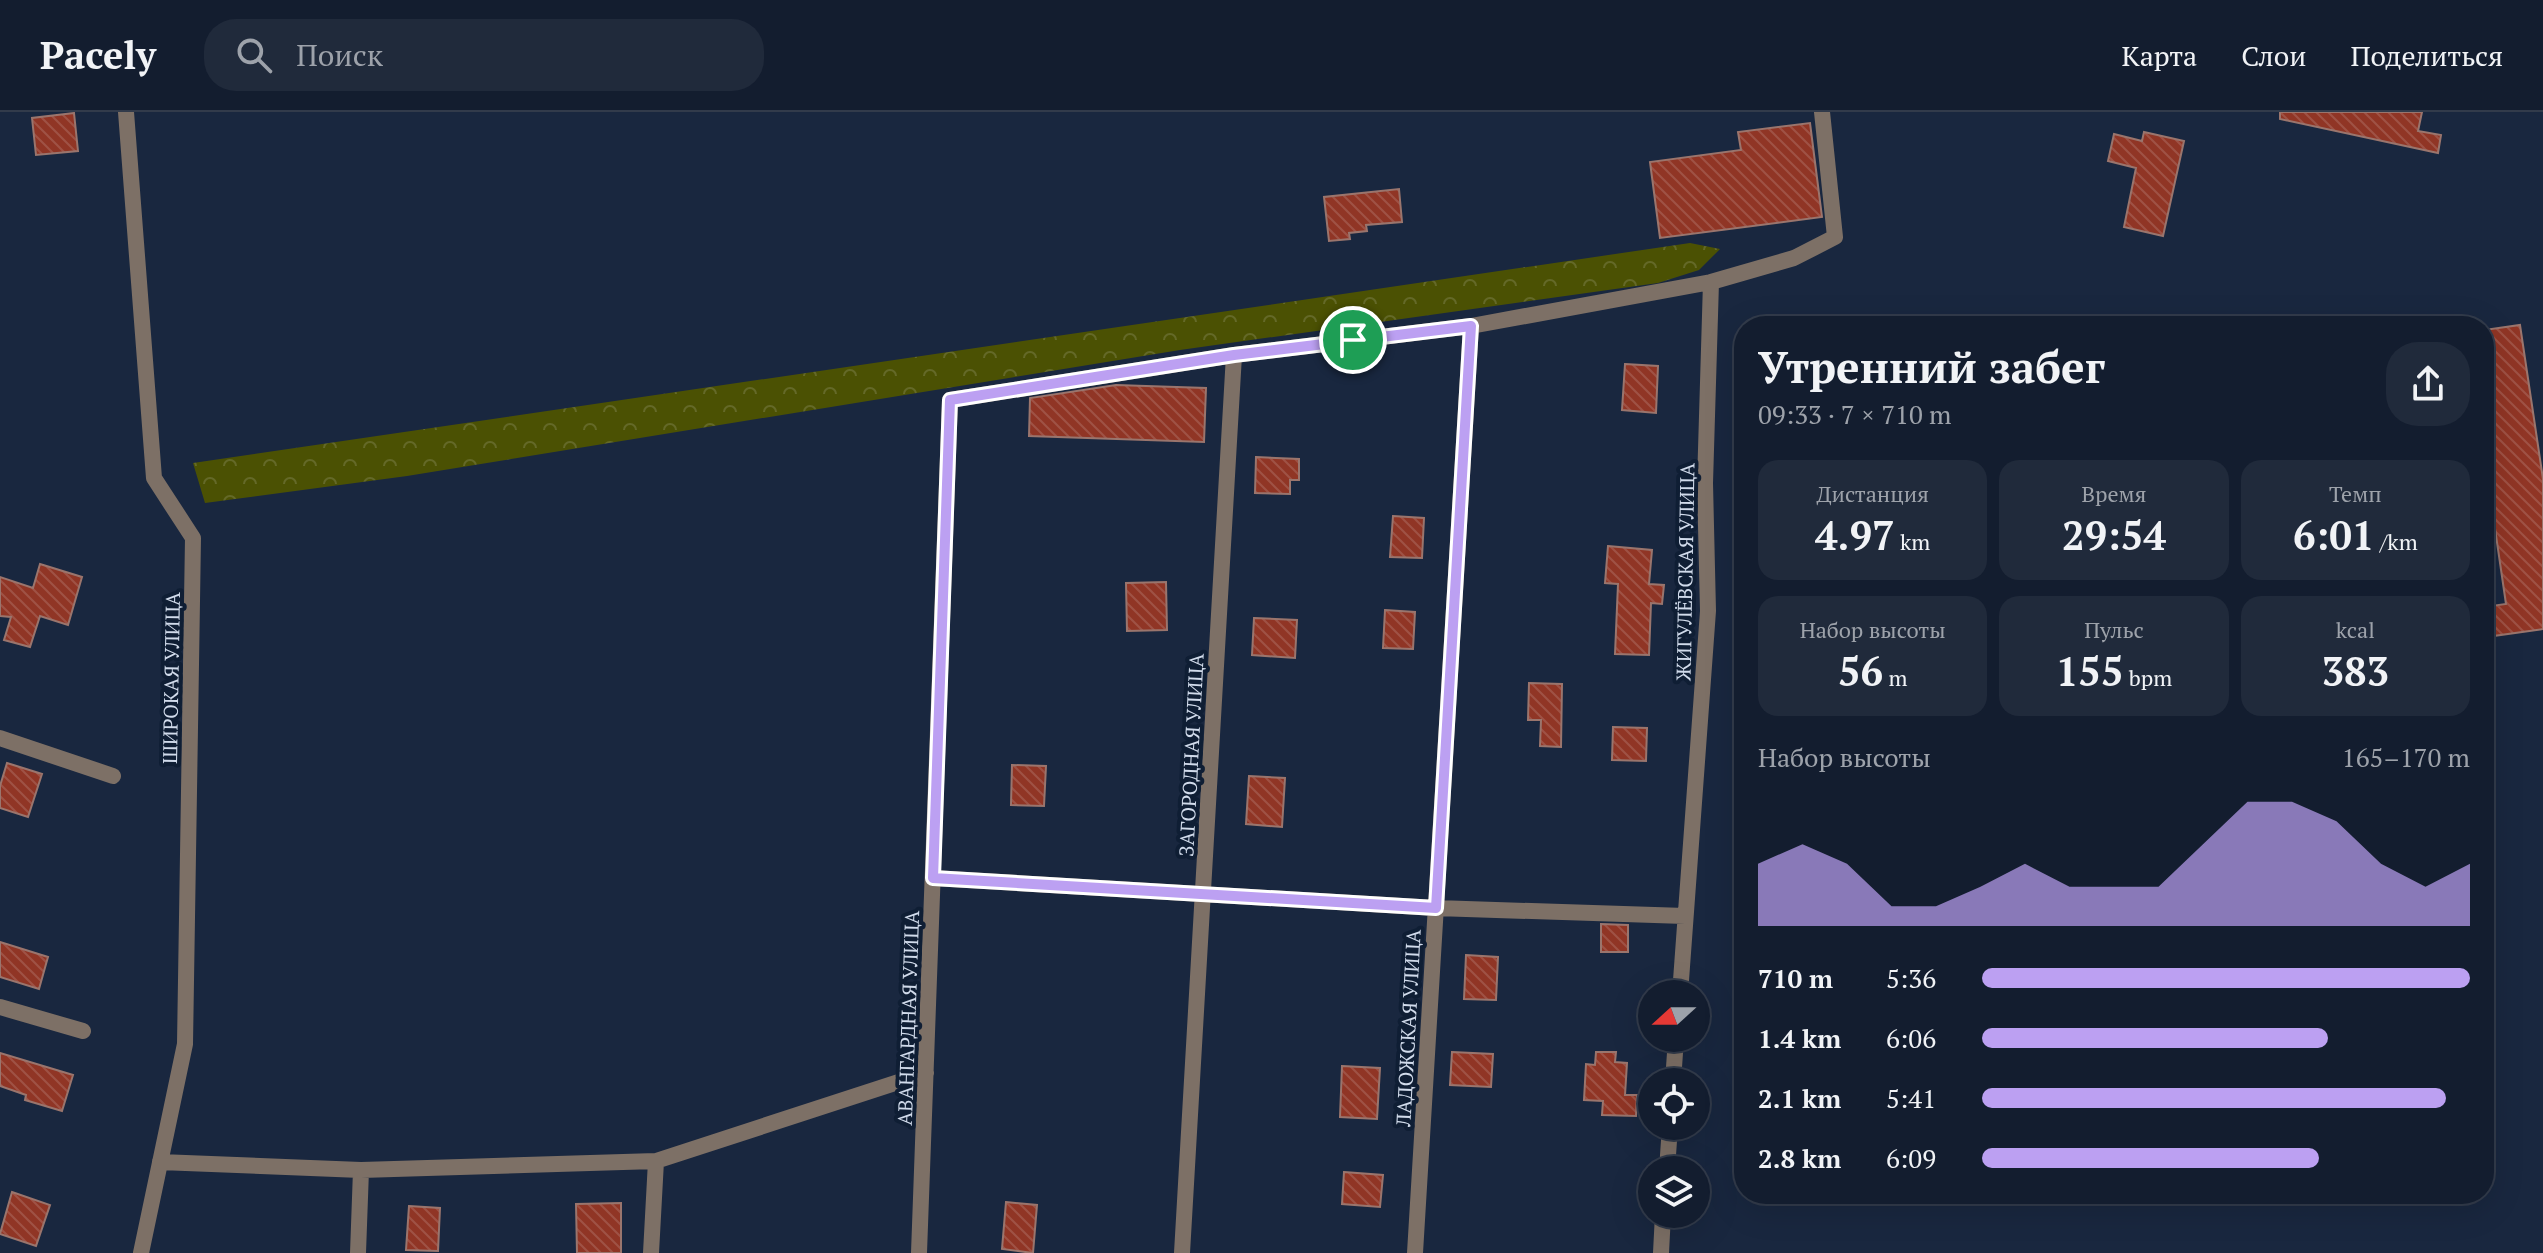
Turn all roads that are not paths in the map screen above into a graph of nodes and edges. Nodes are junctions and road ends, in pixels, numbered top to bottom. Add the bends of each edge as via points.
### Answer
1 (126, 112) edge
2 (1822, 112) edge
3 (1711, 282) junction
4 (1471, 326) junction
5 (1234, 355) junction
6 (0, 738) edge
7 (113, 776) dead end
8 (933, 878) junction
9 (1203, 893) junction
10 (1436, 908) junction
11 (1685, 916) junction
12 (1681, 980) edge
13 (0, 1007) edge
14 (83, 1031) dead end
15 (926, 1073) junction
16 (656, 1161) junction
17 (160, 1162) junction
18 (361, 1170) junction
19 (1662, 1228) edge
20 (141, 1253) edge
21 (358, 1253) edge
22 (651, 1253) edge
23 (919, 1253) edge
24 (1182, 1253) edge
25 (1415, 1253) edge
26 (1661, 1253) edge

1 - 17 street, ШИРОКАЯ УЛИЦА via 154,478 193,538 185,1044
2 - 3 street via 1835,237 1794,258
3 - 4 street
3 - 11 street, ЖИГУЛЁВСКАЯ УЛИЦА via 1705,483 1708,611
4 - 5 street
4 - 10 street, ЛАДОЖСКАЯ УЛИЦА
5 - 8 street, АВАНГАРДНАЯ УЛИЦА via 950,400
5 - 9 street, ЗАГОРОДНАЯ УЛИЦА
6 - 7 street
8 - 9 street
8 - 15 street, АВАНГАРДНАЯ УЛИЦА
9 - 10 street
9 - 24 street, ЗАГОРОДНАЯ УЛИЦА
10 - 11 street
10 - 25 street, ЛАДОЖСКАЯ УЛИЦА
11 - 12 street, ЖИГУЛЁВСКАЯ УЛИЦА
13 - 14 street
15 - 16 street
15 - 23 street, АВАНГАРДНАЯ УЛИЦА
16 - 18 street
16 - 22 street
17 - 18 street
17 - 20 street, ШИРОКАЯ УЛИЦА
18 - 21 street
19 - 26 street

